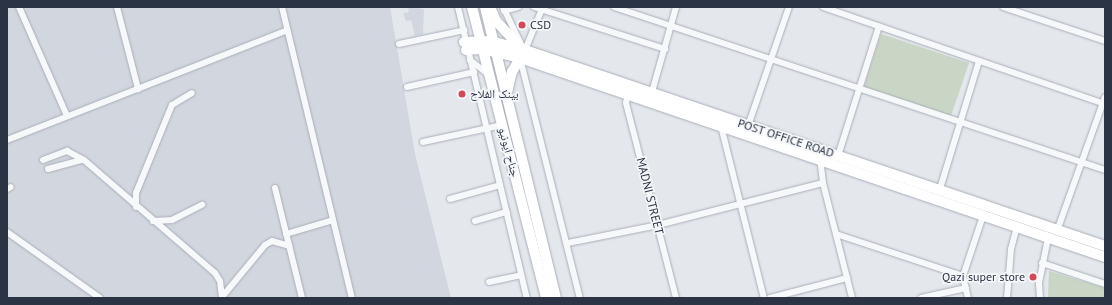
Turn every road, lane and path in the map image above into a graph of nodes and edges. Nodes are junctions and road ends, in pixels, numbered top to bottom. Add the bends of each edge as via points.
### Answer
1 (19, 7) edge
2 (117, 7) edge
3 (282, 7) edge
4 (458, 7) edge
5 (485, 7) edge
6 (490, 7) edge
7 (518, 7) edge
8 (534, 7) edge
9 (614, 7) edge
10 (676, 7) edge
11 (789, 7) edge
12 (823, 7) edge
13 (1003, 7) edge
14 (503, 9) edge
15 (542, 9) junction
16 (834, 9) edge
17 (473, 11) edge
18 (460, 18) junction
19 (879, 26) junction
20 (671, 27) junction
21 (287, 30) junction
22 (464, 30) junction
23 (491, 41) junction
24 (1105, 41) edge
25 (399, 44) dead end
26 (480, 44) junction
27 (465, 46) junction
28 (665, 49) junction
29 (494, 52) junction
30 (522, 54) junction
31 (470, 60) junction
32 (771, 60) junction
33 (979, 61) junction
34 (474, 72) junction
35 (489, 75) junction
36 (407, 87) dead end
37 (138, 88) junction
38 (630, 90) junction
39 (859, 90) junction
40 (652, 92) junction
41 (192, 93) dead end
42 (507, 95) junction
43 (1104, 101) edge
44 (67, 116) junction
45 (958, 124) junction
46 (502, 125) junction
47 (721, 126) junction
48 (748, 126) junction
49 (487, 127) junction
50 (7, 140) edge
51 (423, 142) dead end
52 (821, 155) junction
53 (838, 156) junction
54 (43, 160) dead end
55 (84, 160) junction
56 (1081, 163) junction
57 (48, 169) dead end
58 (1105, 170) edge
59 (823, 184) junction
60 (500, 185) junction
61 (275, 188) dead end
62 (944, 196) junction
63 (450, 199) dead end
64 (739, 203) junction
65 (202, 205) dead end
66 (136, 206) junction
67 (507, 212) junction
68 (983, 216) junction
69 (153, 220) junction
70 (333, 220) junction
71 (475, 221) dead end
72 (658, 225) junction
73 (1017, 227) junction
74 (1058, 231) junction
75 (7, 232) edge
76 (286, 234) junction
77 (836, 234) junction
78 (1048, 238) junction
79 (568, 243) junction
80 (289, 246) junction
81 (1105, 246) edge
82 (1105, 257) edge
83 (1042, 262) junction
84 (521, 275) junction
85 (963, 276) junction
86 (847, 278) junction
87 (489, 282) dead end
88 (1105, 284) edge
89 (966, 288) junction
90 (100, 298) edge
91 (222, 298) edge
92 (302, 298) edge
93 (352, 298) edge
94 (527, 298) edge
95 (546, 298) edge
96 (556, 298) edge
97 (580, 298) edge
98 (676, 298) edge
99 (764, 298) edge
100 (770, 298) edge
101 (852, 298) edge
102 (921, 298) edge
103 (968, 298) edge
104 (1007, 298) edge
105 (1040, 298) edge

1 - 44 street
2 - 37 street
3 - 21 street
4 - 18 street
5 - 23 main road, جناح ایونیو
6 - 30 main road via 496,21
7 - 14 street
8 - 15 street
9 - 20 street
10 - 20 street
11 - 32 street
12 - 16 street
13 - 24 street
14 - 30 street
15 - 28 street
15 - 30 street
16 - 19 street
17 - 18 street
17 - 26 main road, جناح ایونیو
18 - 22 street
19 - 33 street
19 - 39 street
20 - 28 street
20 - 32 street
21 - 37 street
21 - 70 street
22 - 25 street
22 - 27 street
23 - 26 main road, POST OFFICE ROAD
23 - 29 main road, جناح ایونیو
23 - 30 main road, POST OFFICE ROAD
26 - 27 main road, POST OFFICE ROAD
26 - 29 main road, POST OFFICE ROAD
26 - 35 main road, جناح ایونیو
27 - 31 street
28 - 40 street
29 - 30 main road, POST OFFICE ROAD
29 - 42 main road, جناح ایونیو
30 - 38 main road, POST OFFICE ROAD
30 - 42 main road via 512,72
30 - 79 street
31 - 34 street
31 - 35 street
32 - 39 street
32 - 48 street
33 - 43 street
33 - 45 street
34 - 36 street
34 - 49 street
35 - 46 main road, جناح ایونیو
37 - 44 street
38 - 40 main road, POST OFFICE ROAD
38 - 47 main road, POST OFFICE ROAD
38 - 72 street, MADNI STREET via 626,103
39 - 45 street
39 - 53 street
40 - 48 main road, POST OFFICE ROAD
41 - 66 street via 172,105 136,193
42 - 96 main road, جناح ایونیو
43 - 56 street
44 - 50 street
45 - 56 street
45 - 62 street
46 - 49 street
46 - 95 main road, جناح ایونیو
47 - 52 main road, POST OFFICE ROAD
47 - 64 street
48 - 52 main road, POST OFFICE ROAD
49 - 51 street
49 - 60 street
52 - 53 main road, POST OFFICE ROAD
52 - 59 street
52 - 62 main road, POST OFFICE ROAD
53 - 62 main road, POST OFFICE ROAD
54 - 55 street via 67,151
55 - 57 street via 76,159
55 - 66 street
56 - 58 street
56 - 74 street
59 - 64 street
59 - 77 street
60 - 63 street
60 - 67 street
61 - 76 street
62 - 68 main road, POST OFFICE ROAD
62 - 74 main road, POST OFFICE ROAD
64 - 72 street
64 - 99 street
65 - 69 street via 172,220
66 - 69 street
67 - 71 street
67 - 84 street
68 - 73 main road, POST OFFICE ROAD
68 - 85 street
69 - 91 street via 215,273 220,281
70 - 76 street
70 - 93 street
72 - 79 street
72 - 98 street, MADNI STREET
73 - 78 main road, POST OFFICE ROAD
73 - 104 street via 1011,249
74 - 81 main road, POST OFFICE ROAD
75 - 90 street
76 - 80 street
77 - 85 street
77 - 86 street
78 - 82 main road, POST OFFICE ROAD
78 - 83 street
79 - 97 street
80 - 91 street via 272,241 265,245
80 - 92 street
83 - 88 street
83 - 105 street
84 - 87 street
84 - 94 street
85 - 89 street
86 - 100 street
86 - 101 street
89 - 102 street
89 - 103 street

